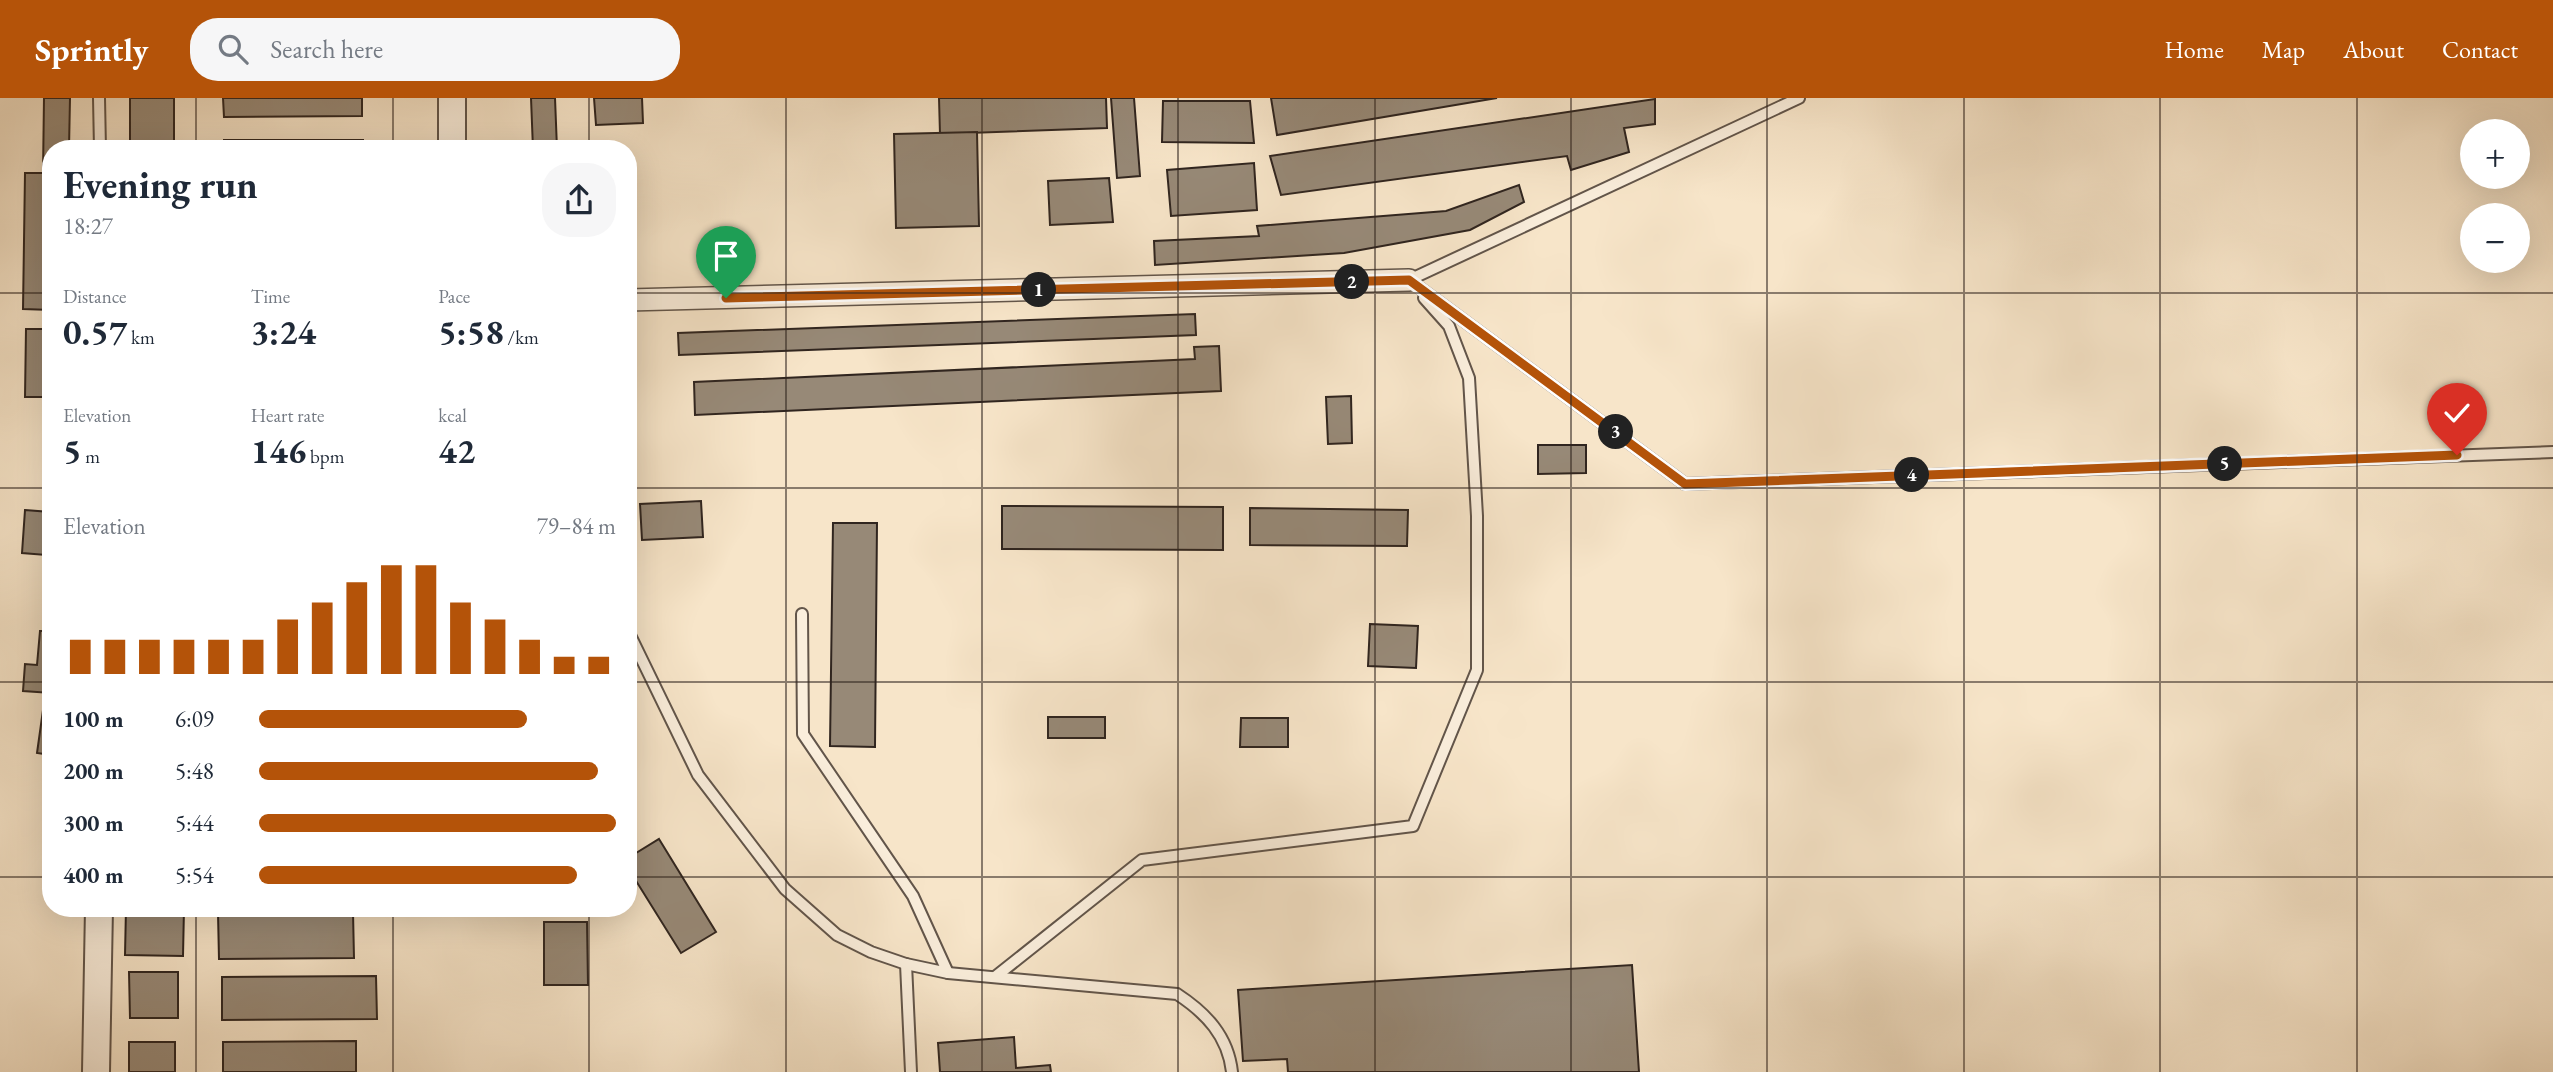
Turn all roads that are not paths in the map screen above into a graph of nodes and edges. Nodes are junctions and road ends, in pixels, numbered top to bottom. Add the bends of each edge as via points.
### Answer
1 (99, 98) edge
2 (452, 98) edge
3 (1799, 98) edge
4 (100, 140) edge
5 (452, 140) edge
6 (1409, 280) junction
7 (637, 300) edge
8 (2553, 452) edge
9 (802, 614) dead end
10 (637, 650) edge
11 (99, 917) edge
12 (906, 964) junction
13 (948, 973) junction
14 (995, 977) junction
15 (96, 1072) edge
16 (911, 1072) edge
17 (1232, 1072) edge

1 - 4 lane
2 - 5 street
3 - 6 lane
6 - 7 street
6 - 8 lane via 1685,484
6 - 14 lane via 1449,326 1469,378 1477,516 1477,670 1413,826 1142,860
9 - 13 lane via 803,734 913,896
10 - 12 lane via 698,775 785,889 837,935
11 - 15 street
12 - 13 lane
12 - 16 lane
13 - 14 lane
14 - 17 lane via 1177,994 1204,1012 1230,1055

